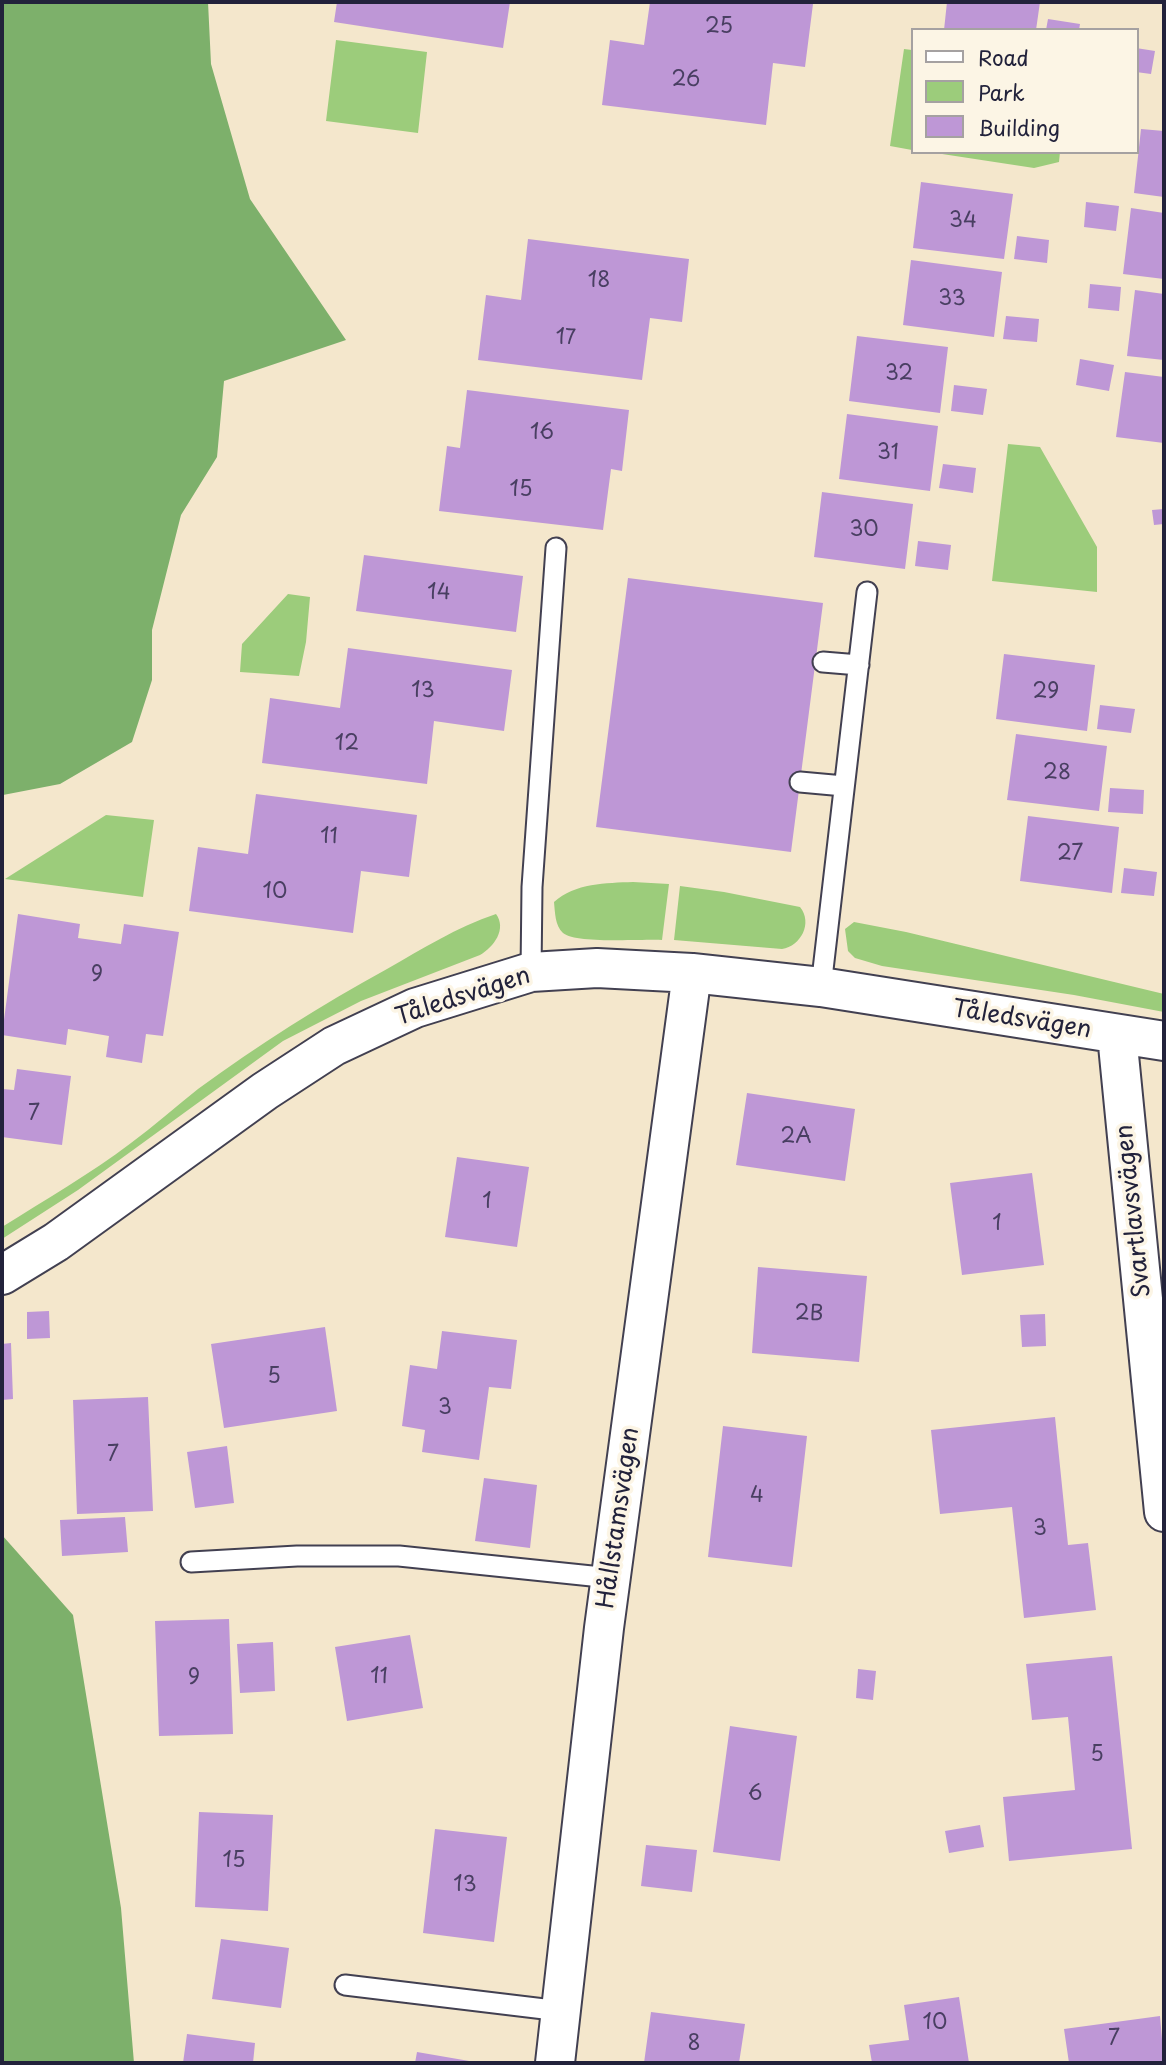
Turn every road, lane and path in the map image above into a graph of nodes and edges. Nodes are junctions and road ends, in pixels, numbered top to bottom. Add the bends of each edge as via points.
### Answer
1 (556, 548) dead end
2 (867, 592) dead end
3 (823, 662) dead end
4 (859, 665) junction
5 (800, 782) dead end
6 (844, 786) junction
7 (531, 972) junction
8 (692, 973) junction
9 (821, 987) junction
10 (1117, 1035) junction
11 (1164, 1041) edge
12 (2, 1275) edge
13 (1164, 1512) edge
14 (191, 1562) dead end
15 (611, 1578) junction
16 (345, 1985) dead end
17 (561, 2011) junction
18 (555, 2063) edge

1 - 7 lane via 531,887
2 - 4 lane
3 - 4 lane
4 - 6 lane
5 - 6 lane
6 - 9 lane
7 - 8 street, Tåledsvägen via 597,968
7 - 12 street, Tåledsvägen via 415,1008 334,1046
8 - 9 street, Tåledsvägen
8 - 15 street, Hållstamsvägen
9 - 10 street, Tåledsvägen
10 - 11 street, Tåledsvägen
10 - 13 street, Svartlavsvägen
14 - 15 lane via 399,1556
15 - 17 street, Hållstamsvägen
16 - 17 lane
17 - 18 street, Hållstamsvägen

